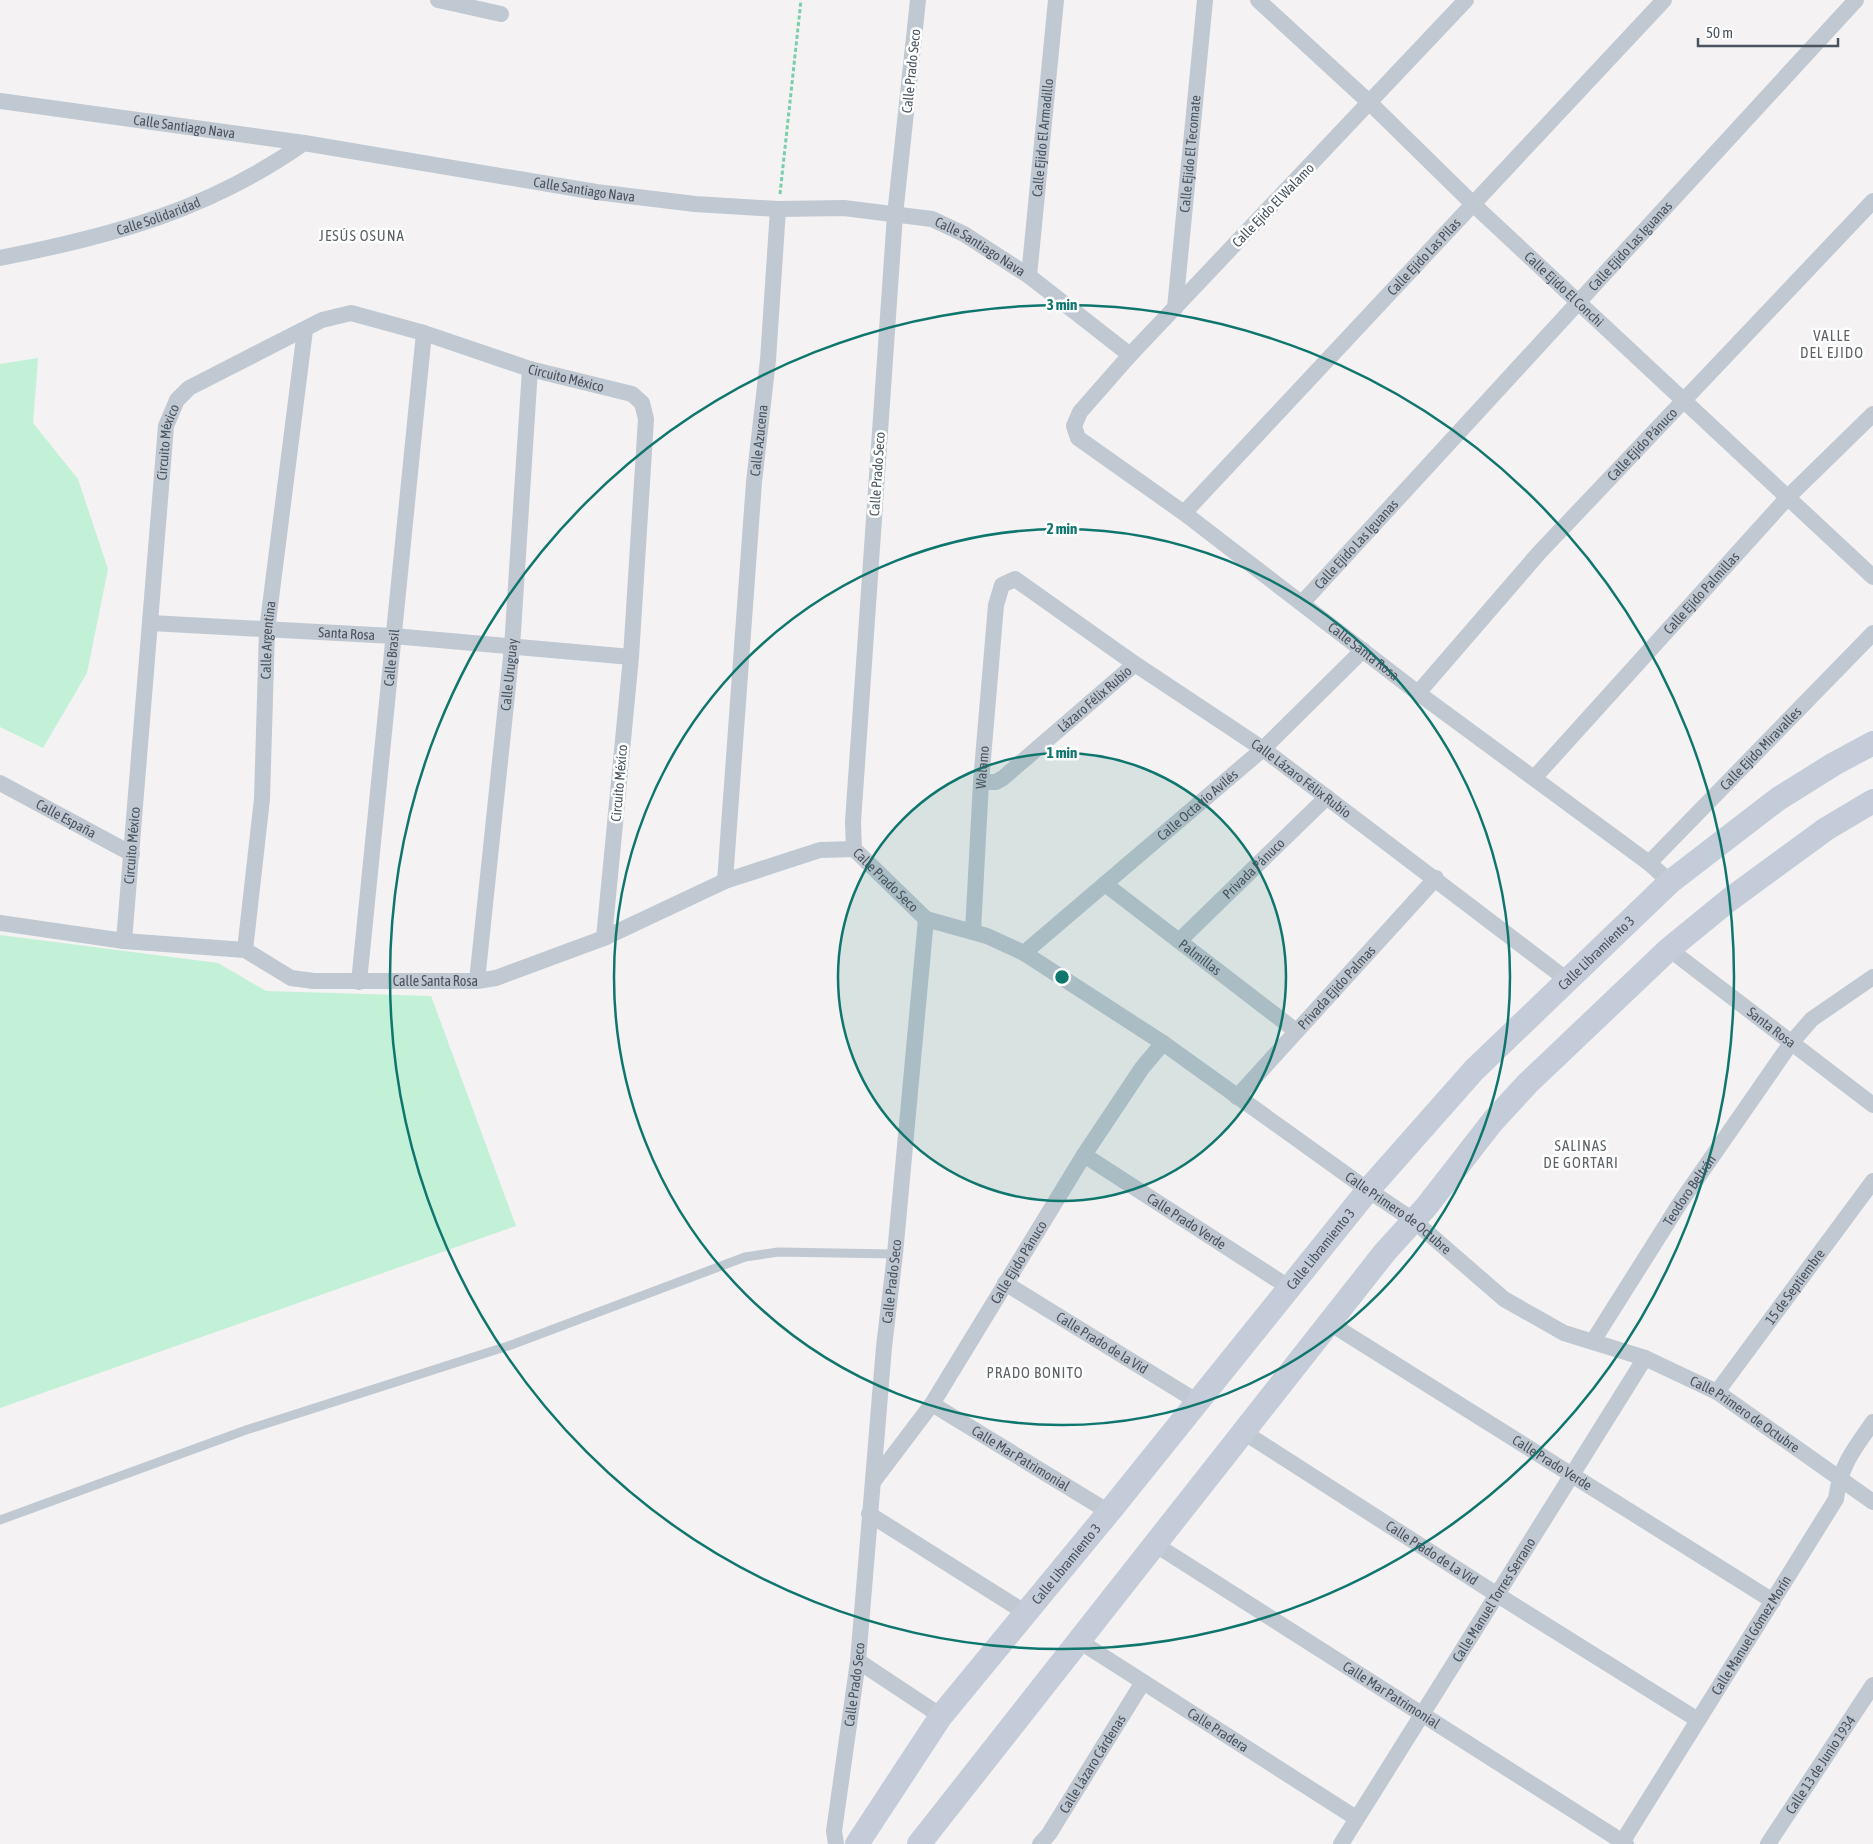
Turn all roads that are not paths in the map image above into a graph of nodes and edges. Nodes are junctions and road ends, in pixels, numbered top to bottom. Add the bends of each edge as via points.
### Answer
1 (438, 0) edge
2 (918, 0) edge
3 (1056, 0) edge
4 (1205, 0) edge
5 (1466, 0) edge
6 (1664, 0) edge
7 (1856, 0) edge
8 (1262, 1) edge
9 (501, 14) dead end
10 (0, 100) edge
11 (1370, 103) junction
12 (304, 143) junction
13 (1873, 201) edge
14 (1474, 205) junction
15 (778, 209) junction
16 (895, 216) junction
17 (0, 258) edge
18 (1029, 276) junction
19 (1578, 302) junction
20 (1175, 308) junction
21 (306, 330) junction
22 (424, 333) junction
23 (1130, 356) junction
24 (530, 369) junction
25 (1684, 399) junction
26 (1080, 412) joint
27 (1873, 414) edge
28 (1789, 496) junction
29 (1184, 513) junction
30 (1873, 577) edge
31 (1029, 588) joint
32 (1302, 602) junction
33 (151, 622) junction
34 (267, 630) junction
35 (1873, 633) edge
36 (393, 636) junction
37 (512, 647) junction
38 (1364, 650) junction
39 (631, 657) junction
40 (1135, 664) junction
41 (1418, 693) junction
42 (1873, 743) edge
43 (1263, 749) junction
44 (1535, 777) junction
45 (980, 782) junction
46 (0, 783) edge
47 (1327, 797) junction
48 (1873, 801) edge
49 (854, 849) junction
50 (132, 854) junction
51 (1649, 863) junction
52 (1436, 878) junction
53 (725, 881) junction
54 (1670, 882) junction
55 (1105, 884) junction
56 (926, 919) junction
57 (0, 923) edge
58 (973, 931) junction
59 (604, 938) junction
60 (124, 941) junction
61 (1179, 941) junction
62 (1669, 949) junction
63 (245, 950) junction
64 (1024, 953) junction
65 (1873, 976) edge
66 (1566, 979) junction
67 (358, 982) junction
68 (477, 982) junction
69 (1296, 1032) junction
70 (1791, 1042) junction
71 (1163, 1043) junction
72 (1237, 1097) junction
73 (1873, 1105) edge
74 (1084, 1155) junction
75 (1873, 1181) edge
76 (1368, 1190) junction
77 (1413, 1220) junction
78 (895, 1254) junction
79 (1006, 1283) junction
80 (1290, 1288) junction
81 (1331, 1324) junction
82 (1593, 1341) junction
83 (1645, 1358) junction
84 (1717, 1392) junction
85 (1198, 1402) junction
86 (932, 1404) junction
87 (1873, 1422) edge
88 (1245, 1433) junction
89 (1572, 1474) junction
90 (1839, 1478) junction
91 (873, 1482) junction
92 (1873, 1502) edge
93 (1109, 1512) junction
94 (869, 1514) junction
95 (0, 1520) edge
96 (1156, 1545) junction
97 (1496, 1594) junction
98 (1773, 1602) junction
99 (1026, 1613) junction
100 (1079, 1641) junction
101 (858, 1661) junction
102 (1143, 1682) junction
103 (1873, 1685) edge
104 (1422, 1712) junction
105 (941, 1716) junction
106 (1698, 1720) junction
107 (1356, 1818) junction
108 (1045, 1841) edge
109 (1623, 1843) edge
110 (836, 1844) edge
111 (857, 1844) edge
112 (919, 1844) edge
113 (1341, 1844) edge
114 (1768, 1844) edge

1 - 9 street
2 - 16 street, Calle Prado Seco
3 - 18 street, Calle Ejido El Armadillo
4 - 20 street, Calle Ejido El Tecomate
5 - 11 street, Calle Ejido El Walamo
6 - 14 street, Calle Ejido Las Pilas
7 - 19 street, Calle Ejido Las Iguanas
8 - 11 street, Calle Ejido El Conchi
10 - 12 street, Calle Santiago Nava
11 - 14 street, Calle Ejido El Conchi
11 - 20 street, Calle Ejido El Walamo
12 - 15 street, Calle Santiago Nava via 596,192 696,204
12 - 17 street, Calle Solidaridad via 244,182 156,220 106,235
13 - 25 street, Calle Ejido Pánuco
14 - 19 street, Calle Ejido El Conchi
14 - 29 street, Calle Ejido Las Pilas
15 - 16 street, Calle Santiago Nava via 844,208
15 - 53 street, Calle Azucena
16 - 18 street, Calle Santiago Nava via 932,219 964,234
16 - 49 street, Calle Prado Seco
18 - 23 street, Calle Santiago Nava
19 - 25 street, Calle Ejido El Conchi
19 - 32 street, Calle Ejido Las Iguanas
20 - 23 street, Calle Ejido El Walamo
21 - 22 street, Circuito México via 322,320 351,313
21 - 33 street, Circuito México via 189,388 172,411 166,426
21 - 34 street, Calle Argentina
22 - 24 street, Circuito México
22 - 36 street, Calle Brasil
23 - 26 street, Calle Ejido El Walamo
24 - 37 street, Calle Uruguay
24 - 39 street, Circuito México via 632,394 642,403 646,419
25 - 28 street, Calle Ejido El Conchi
25 - 41 street, Calle Ejido Pánuco via 1538,554
26 - 29 street, Calle Santa Rosa via 1074,426 1078,438
27 - 28 street, Calle Ejido Palmillas
28 - 30 street, Calle Ejido El Conchi
28 - 44 street, Calle Ejido Palmillas
29 - 32 street, Calle Santa Rosa
31 - 40 street, Calle Lázaro Félix Rubio
31 - 45 street, Walamo via 1016,579 1002,585 996,605
32 - 38 street, Calle Santa Rosa
33 - 34 street, Santa Rosa
33 - 50 street, Circuito México
34 - 36 street, Santa Rosa
34 - 63 street, Calle Argentina via 262,799
35 - 51 street, Calle Ejido Miravalles
36 - 37 street, Santa Rosa
36 - 67 street, Calle Brasil
37 - 39 street, Santa Rosa
37 - 68 street, Calle Uruguay
38 - 41 street, Calle Santa Rosa
38 - 43 street, Calle Octavio Avilés
39 - 59 street, Circuito México
40 - 43 street, Calle Lázaro Félix Rubio
40 - 45 street, Lázaro Félix Rubio via 1003,778 996,782
41 - 44 street, Calle Santa Rosa
42 - 54 street, Calle Libramiento 3 via 1778,799
43 - 47 street, Calle Lázaro Félix Rubio
43 - 55 street, Calle Octavio Avilés
44 - 51 street, Calle Santa Rosa
45 - 58 street, Walamo
46 - 50 street, Calle España
47 - 52 street, Calle Lázaro Félix Rubio
47 - 61 street, Privada Pánuco
48 - 62 street via 1818,835
49 - 53 street, Calle Santa Rosa via 820,850
49 - 56 street, Calle Prado Seco
50 - 60 street, Circuito México
51 - 54 street, Calle Santa Rosa
52 - 66 street, Calle Lázaro Félix Rubio
52 - 69 street, Privada Ejido Palmas
53 - 59 street, Calle Santa Rosa
54 - 66 street, Calle Libramiento 3
55 - 61 street, Palmillas
55 - 64 street, Calle Octavio Avilés
56 - 58 street, Calle Primero de Octubre
56 - 78 street, Calle Prado Seco
57 - 60 street, Calle Santa Rosa
58 - 64 street, Calle Primero de Octubre
59 - 68 street, Calle Santa Rosa via 517,972
60 - 63 street, Calle Santa Rosa
61 - 69 street, Palmillas
62 - 70 street, Santa Rosa
62 - 77 street via 1528,1083
63 - 67 street, Calle Santa Rosa via 291,978
64 - 71 street, Calle Primero de Octubre
65 - 70 street, Teodoro Beltrán via 1812,1018
66 - 76 street, Calle Libramiento 3 via 1474,1070
67 - 68 street, Calle Santa Rosa
69 - 72 street, Privada Ejido Palmas
70 - 73 street, Santa Rosa
70 - 82 street, Teodoro Beltrán via 1680,1203
71 - 72 street, Calle Primero de Octubre
71 - 74 street, Calle Ejido Pánuco via 1142,1068
72 - 76 street, Calle Primero de Octubre
74 - 79 street, Calle Ejido Pánuco
74 - 80 street, Calle Prado Verde
75 - 84 street, 15 de Septiembre
76 - 77 street, Calle Primero de Octubre
76 - 80 street, Calle Libramiento 3
77 - 81 street
77 - 82 street, Calle Primero de Octubre via 1504,1298 1564,1333
78 - 91 street, Calle Prado Seco
78 - 95 lane via 778,1252 745,1257 511,1346 246,1430
79 - 85 street, Calle Prado de la Vid
79 - 86 street, Calle Ejido Pánuco
80 - 85 street, Calle Libramiento 3
81 - 88 street
81 - 89 street, Calle Prado Verde
82 - 83 street, Calle Primero de Octubre
83 - 84 street, Calle Primero de Octubre
83 - 89 street, Calle Manuel Torres Serrano
84 - 90 street, Calle Primero de Octubre
85 - 93 street, Calle Libramiento 3
86 - 91 street, Calle Ejido Pánuco
86 - 93 street, Calle Mar Patrimonial
87 - 90 street, Calle Manuel Gómez Morín via 1848,1458
88 - 96 street
88 - 97 street, Calle Prado de La Vid
89 - 97 street, Calle Manuel Torres Serrano
89 - 98 street, Calle Prado Verde
90 - 92 street, Calle Primero de Octubre
90 - 98 street, Calle Manuel Gómez Morín via 1836,1500
91 - 94 street, Calle Prado Seco
93 - 99 street, Calle Libramiento 3
94 - 99 street
94 - 101 street, Calle Prado Seco
96 - 100 street
96 - 104 street, Calle Mar Patrimonial
97 - 104 street, Calle Manuel Torres Serrano
97 - 106 street, Calle Prado de La Vid
98 - 106 street, Calle Manuel Gómez Morín
99 - 105 street, Calle Libramiento 3
100 - 102 street, Calle Pradera
100 - 112 street
101 - 105 street
101 - 110 street, Calle Prado Seco via 834,1831
102 - 107 street, Calle Pradera
102 - 108 street, Calle Lázaro Cárdenas
103 - 114 street, Calle 13 de Junio 1934
104 - 107 street, Calle Manuel Torres Serrano
104 - 109 street, Calle Mar Patrimonial
105 - 111 street, Calle Libramiento 3
106 - 109 street, Calle Manuel Gómez Morín
107 - 113 street, Calle Manuel Torres Serrano

